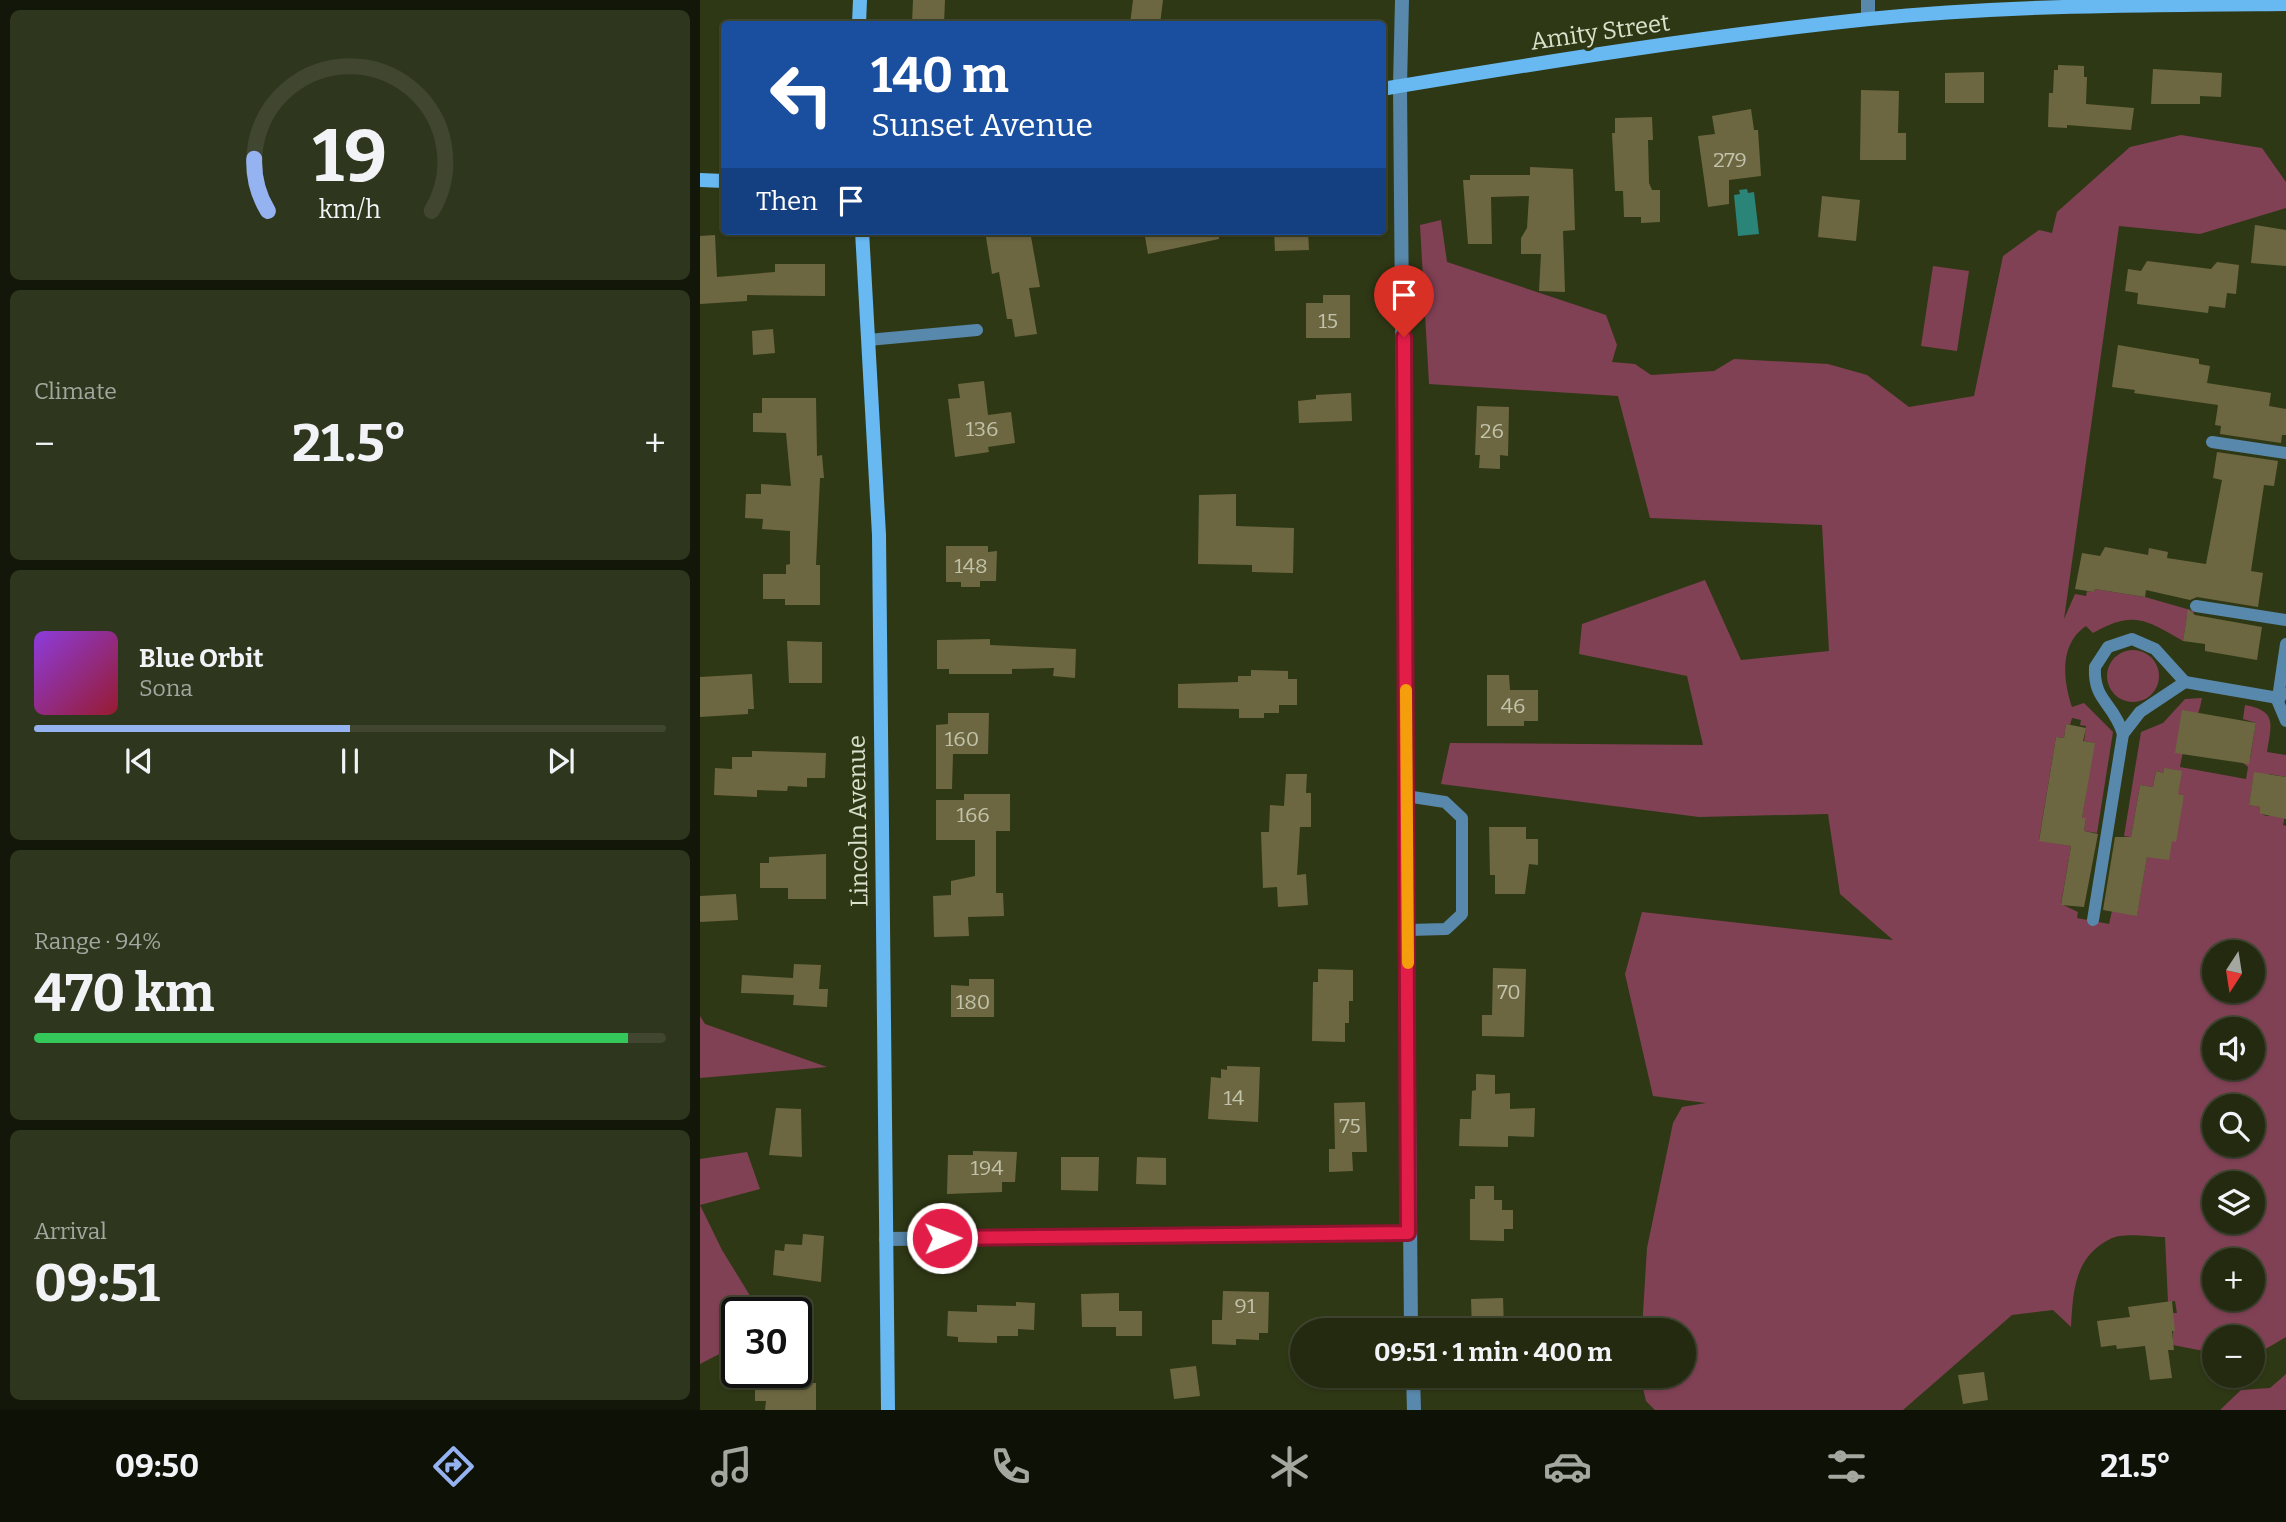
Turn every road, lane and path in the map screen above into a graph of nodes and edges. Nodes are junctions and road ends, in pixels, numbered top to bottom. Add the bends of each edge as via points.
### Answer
1 (860, 0) edge
2 (1402, 0) edge
3 (1868, 0) edge
4 (2286, 4) edge
5 (1868, 19) junction
6 (859, 21) edge
7 (1400, 86) junction
8 (1386, 88) edge
9 (700, 180) edge
10 (721, 181) edge
11 (862, 235) edge
12 (977, 330) dead end
13 (868, 340) junction
14 (2212, 442) dead end
15 (2286, 453) edge
16 (2196, 606) dead end
17 (2286, 620) edge
18 (2286, 644) edge
19 (2185, 682) junction
20 (2282, 693) edge
21 (2286, 721) edge
22 (2123, 734) junction
23 (1406, 796) junction
24 (2093, 920) dead end
25 (1408, 930) junction
26 (1408, 1233) junction
27 (886, 1239) junction
28 (1412, 1318) edge
29 (1413, 1388) edge
30 (888, 1410) edge
31 (1414, 1410) edge

1 - 6 street
2 - 7 street
3 - 5 street
4 - 5 street, Amity Street via 2085,6
5 - 7 street, Amity Street
7 - 8 street, Amity Street
7 - 23 street
9 - 10 street
11 - 13 street, Lincoln Avenue
12 - 13 lane
13 - 27 street, Lincoln Avenue via 879,535
14 - 15 lane
16 - 17 lane
18 - 20 lane
19 - 20 lane
19 - 22 lane via 2140,712
19 - 22 lane via 2144,642 2132,639 2108,647 2099,656 2094,680 2099,695 2115,711
20 - 21 lane
22 - 24 lane
23 - 25 street
23 - 25 lane via 1445,802 1462,818 1462,915 1446,929
25 - 26 street
26 - 27 street
26 - 28 street
27 - 30 street, Lincoln Avenue
29 - 31 street

